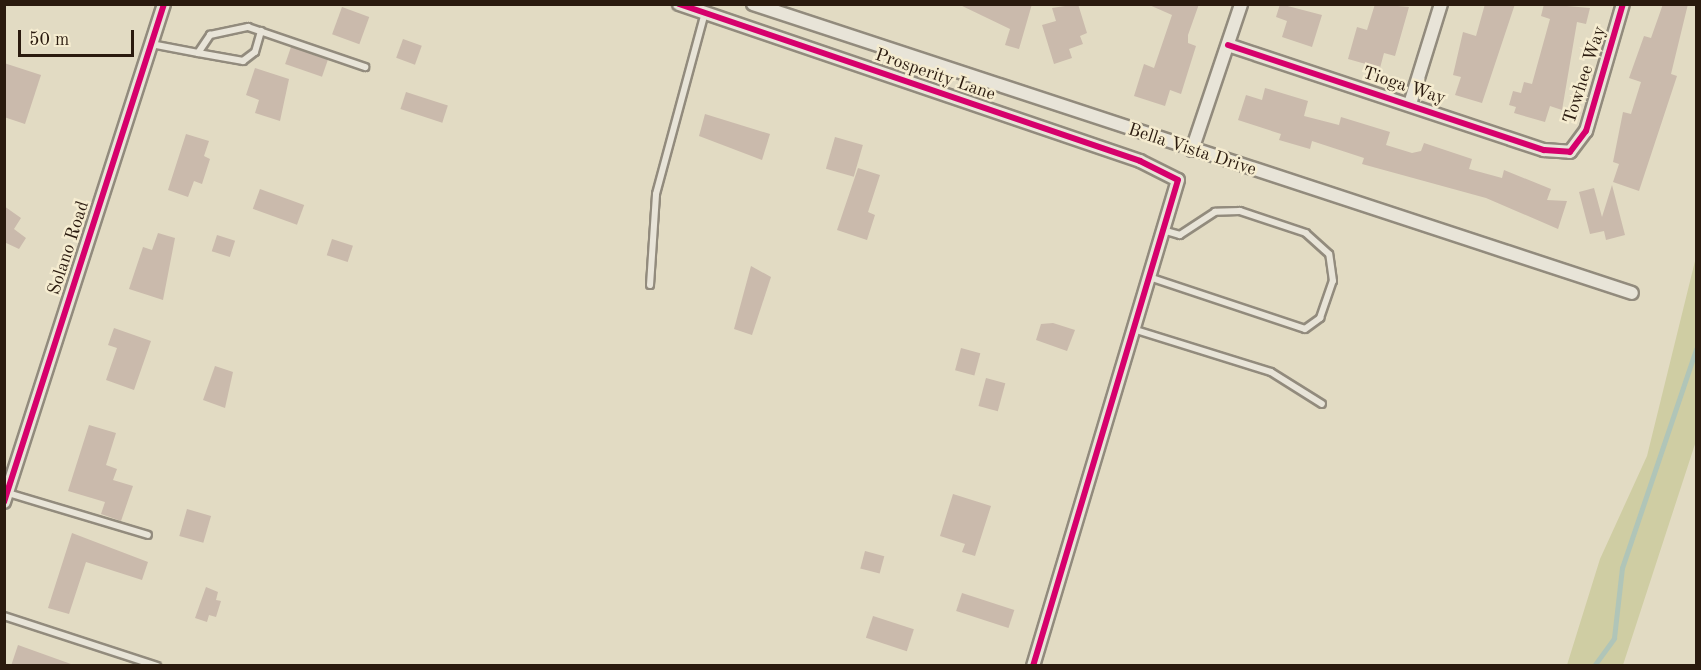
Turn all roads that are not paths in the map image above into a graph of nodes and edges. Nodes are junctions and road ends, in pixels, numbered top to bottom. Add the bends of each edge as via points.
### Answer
1 (164, 4) edge
2 (679, 4) edge
3 (753, 4) edge
4 (1241, 4) edge
5 (1440, 4) edge
6 (1623, 4) edge
7 (705, 13) junction
8 (261, 31) junction
9 (151, 44) junction
10 (1228, 45) junction
11 (198, 53) junction
12 (365, 67) dead end
13 (1410, 104) junction
14 (1192, 150) junction
15 (1570, 152) joint
16 (1166, 231) junction
17 (1152, 279) junction
18 (650, 285) dead end
19 (1632, 293) dead end
20 (1136, 330) junction
21 (1322, 404) dead end
22 (6, 497) edge
23 (148, 536) dead end
24 (4, 616) edge
25 (157, 666) edge
26 (1034, 666) edge

1 - 9 street, Solano Road
2 - 7 street, Prosperity Lane
3 - 14 street, Bella Vista Drive
4 - 10 street
5 - 13 street
6 - 15 street, Towhee Way via 1586,131
7 - 16 street, Prosperity Lane via 1140,161 1178,180
7 - 18 lane via 656,194
8 - 11 lane via 228,28 210,35
8 - 11 lane via 255,52 243,61
8 - 12 lane
9 - 11 lane
9 - 22 street, Solano Road
10 - 13 street, Tioga Way
10 - 14 street
13 - 15 street, Tioga Way via 1544,150
14 - 19 street, Bella Vista Drive
16 - 17 street
16 - 17 lane via 1180,235 1215,212 1240,211 1306,233 1329,254 1333,281 1320,318 1305,329
17 - 20 street
20 - 21 lane via 1271,372
20 - 26 street
22 - 23 lane
24 - 25 lane

